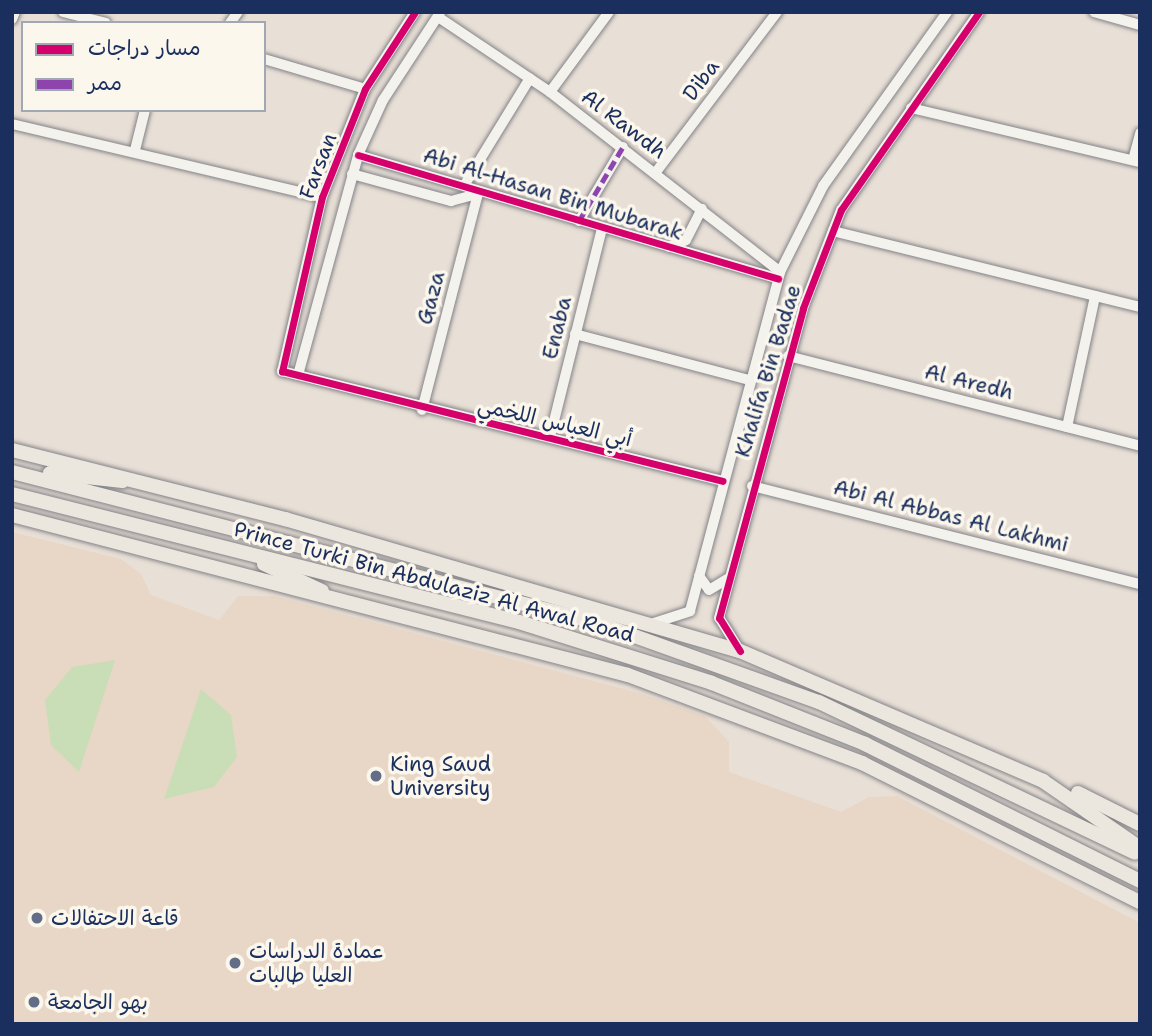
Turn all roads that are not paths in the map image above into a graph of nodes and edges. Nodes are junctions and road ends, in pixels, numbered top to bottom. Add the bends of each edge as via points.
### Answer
1 (15, 12) edge
2 (63, 12) edge
3 (415, 12) edge
4 (609, 12) edge
5 (778, 12) edge
6 (947, 12) edge
7 (979, 12) edge
8 (1094, 12) edge
9 (439, 14) edge
10 (12, 19) edge
11 (98, 21) edge
12 (1140, 25) edge
13 (266, 60) edge
14 (530, 78) junction
15 (365, 89) junction
16 (550, 92) junction
17 (911, 108) junction
18 (144, 112) edge
19 (12, 124) edge
20 (1140, 132) edge
21 (623, 147) junction
22 (135, 150) junction
23 (340, 156) junction
24 (1136, 161) edge
25 (355, 165) junction
26 (656, 172) junction
27 (465, 184) junction
28 (478, 194) junction
29 (322, 197) junction
30 (702, 209) junction
31 (579, 221) junction
32 (602, 228) junction
33 (833, 231) junction
34 (669, 247) junction
35 (779, 276) junction
36 (1095, 296) junction
37 (1140, 307) edge
38 (575, 334) junction
39 (788, 356) junction
40 (298, 375) junction
41 (749, 380) junction
42 (422, 411) junction
43 (1067, 427) junction
44 (550, 437) junction
45 (1140, 446) edge
46 (12, 450) edge
47 (12, 472) edge
48 (146, 481) junction
49 (722, 481) junction
50 (752, 486) junction
51 (12, 494) edge
52 (12, 515) edge
53 (235, 549) junction
54 (699, 576) junction
55 (730, 578) junction
56 (1140, 584) edge
57 (332, 598) junction
58 (654, 623) junction
59 (740, 651) junction
60 (1043, 781) junction
61 (1140, 824) edge
62 (1140, 849) edge
63 (1140, 855) edge
64 (1140, 881) edge
65 (1140, 902) edge

1 - 10 street
2 - 11 street
3 - 15 street, Farsan
4 - 16 street
5 - 26 street, Diba
6 - 35 street, Khalifa Bin Badae via 823,186
7 - 17 street, Khalifa Bin Badae
8 - 12 street
9 - 14 street, Al Rawdh
9 - 25 street, Farsan via 383,100
13 - 15 street
14 - 16 street, Al Rawdh
14 - 27 street
15 - 23 street, Farsan
16 - 21 street, Al Rawdh
17 - 24 street
17 - 33 street, Khalifa Bin Badae
18 - 22 street
19 - 22 street
20 - 24 street
21 - 26 street, Al Rawdh
21 - 31 street
22 - 29 street
23 - 25 street
23 - 29 street, Farsan
25 - 27 street, Abi Al-Hasan Bin Mubarak
25 - 28 street via 451,201
25 - 40 street, Farsan
26 - 30 street, Al Rawdh
27 - 28 street, Abi Al-Hasan Bin Mubarak
28 - 31 street, Abi Al-Hasan Bin Mubarak
28 - 42 street, Gaza
29 - 40 street, Farsan via 282,371
30 - 34 street via 686,240
30 - 35 street, Al Rawdh
31 - 32 street, Abi Al-Hasan Bin Mubarak
32 - 34 street, Abi Al-Hasan Bin Mubarak
32 - 38 street, Enaba
33 - 36 street
33 - 39 street, Khalifa Bin Badae
34 - 35 street, Abi Al-Hasan Bin Mubarak
35 - 41 street, Khalifa Bin Badae
36 - 37 street
36 - 43 street
38 - 41 street
38 - 44 street, Enaba
39 - 43 street, Al Aredh
39 - 50 street, Khalifa Bin Badae
40 - 42 street, أبي العباس اللخمي
41 - 49 street, Khalifa Bin Badae
42 - 44 street, أبي العباس اللخمي
43 - 45 street, Al Aredh
44 - 49 street, أبي العباس اللخمي
46 - 48 main road
47 - 48 main road
47 - 63 main road, Prince Turki Bin Abdulaziz Al Awal Road via 610,627 819,702
48 - 58 main road
49 - 54 street, Khalifa Bin Badae
50 - 55 street, Khalifa Bin Badae
50 - 56 street, Abi Al Abbas Al Lakhmi
51 - 53 main road, Prince Turki Bin Abdulaziz Al Awal Road
52 - 57 main road
53 - 57 main road
53 - 64 main road, Prince Turki Bin Abdulaziz Al Awal Road via 519,622 712,683 865,744
54 - 55 street via 709,590
54 - 58 street, Khalifa Bin Badae via 690,611
55 - 59 street, Khalifa Bin Badae via 719,618
57 - 65 main road via 628,675 748,718 862,764
58 - 59 main road
59 - 60 main road
60 - 61 main road
60 - 62 main road

